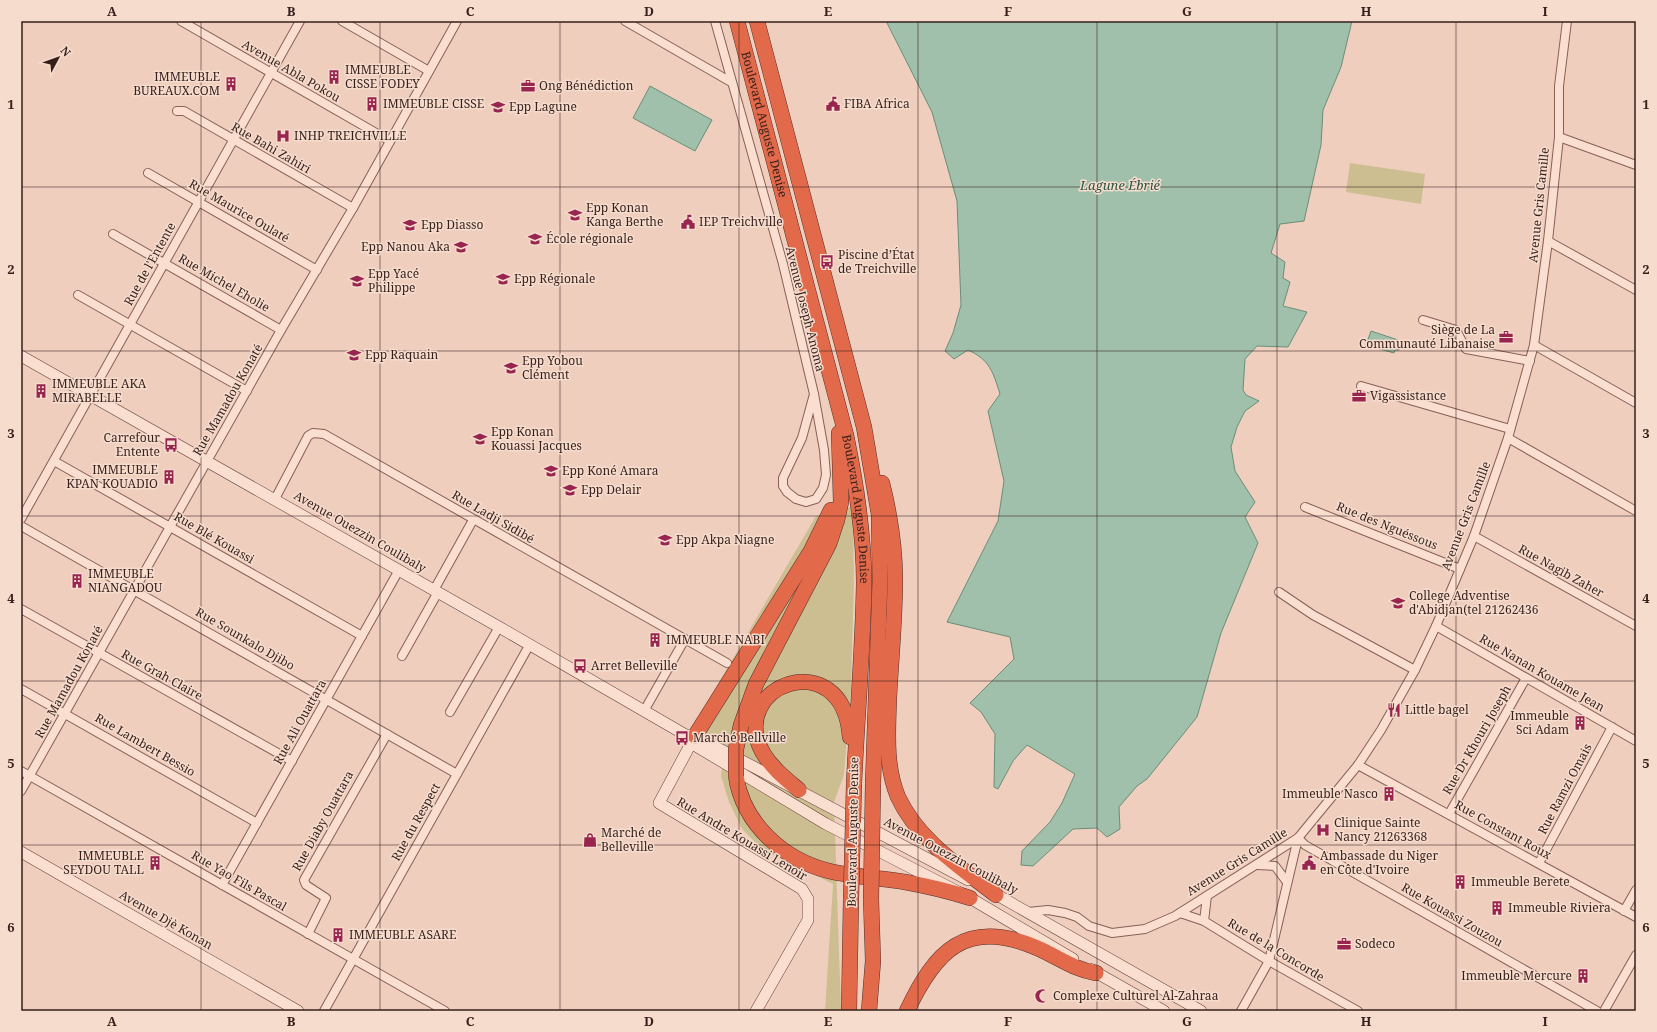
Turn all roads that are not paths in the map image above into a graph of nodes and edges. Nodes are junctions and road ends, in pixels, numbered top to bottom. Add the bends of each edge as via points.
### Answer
1 (180, 21) edge
2 (300, 21) edge
3 (342, 21) edge
4 (457, 21) edge
5 (625, 21) edge
6 (715, 21) edge
7 (729, 21) edge
8 (737, 21) edge
9 (757, 21) edge
10 (1567, 21) edge
11 (429, 71) junction
12 (271, 73) junction
13 (731, 82) junction
14 (755, 94) junction
15 (177, 111) dead end
16 (1558, 137) junction
17 (233, 140) junction
18 (390, 141) junction
19 (1636, 165) edge
20 (148, 173) dead end
21 (199, 202) junction
22 (353, 208) junction
23 (113, 234) dead end
24 (1548, 241) junction
25 (164, 263) junction
26 (317, 270) junction
27 (1636, 290) edge
28 (78, 295) dead end
29 (1423, 320) dead end
30 (130, 325) junction
31 (281, 330) junction
32 (1534, 345) junction
33 (21, 356) edge
34 (1530, 361) junction
35 (1362, 386) dead end
36 (247, 391) junction
37 (814, 394) junction
38 (90, 395) junction
39 (1636, 403) edge
40 (839, 408) junction
41 (864, 427) junction
42 (1510, 429) junction
43 (1508, 438) junction
44 (207, 460) junction
45 (54, 461) junction
46 (839, 467) junction
47 (275, 499) junction
48 (1305, 507) dead end
49 (1636, 512) edge
50 (21, 519) edge
51 (473, 520) junction
52 (21, 526) edge
53 (170, 527) junction
54 (1474, 536) junction
55 (1460, 569) junction
56 (399, 570) junction
57 (134, 590) junction
58 (436, 591) junction
59 (1279, 592) dead end
60 (21, 609) edge
61 (499, 626) junction
62 (1436, 626) junction
63 (1636, 626) edge
64 (362, 636) junction
65 (686, 639) junction
66 (530, 644) junction
67 (99, 653) junction
68 (402, 656) dead end
69 (727, 663) dead end
70 (1415, 670) junction
71 (1526, 678) junction
72 (21, 689) edge
73 (326, 699) junction
74 (644, 711) junction
75 (450, 712) dead end
76 (65, 714) junction
77 (1612, 727) junction
78 (387, 734) junction
79 (690, 738) junction
80 (1636, 741) edge
81 (292, 761) junction
82 (1358, 765) junction
83 (21, 771) edge
84 (457, 774) junction
85 (30, 776) junction
86 (854, 784) junction
87 (799, 790) junction
88 (21, 791) edge
89 (1449, 814) junction
90 (257, 823) junction
91 (1298, 838) junction
92 (21, 852) edge
93 (1539, 863) junction
94 (1256, 865) junction
95 (1287, 882) junction
96 (222, 885) junction
97 (1636, 890) edge
98 (996, 895) junction
99 (1206, 896) junction
100 (970, 898) junction
101 (1624, 911) junction
102 (1028, 912) junction
103 (1180, 913) junction
104 (1636, 917) edge
105 (1204, 921) junction
106 (308, 934) junction
107 (1636, 955) edge
108 (353, 959) junction
109 (1269, 961) junction
110 (1096, 972) junction
111 (1158, 1010) edge
112 (298, 1011) edge
113 (324, 1011) edge
114 (445, 1011) edge
115 (756, 1011) edge
116 (849, 1011) edge
117 (869, 1011) edge
118 (907, 1011) edge
119 (1201, 1011) edge
120 (1241, 1011) edge
121 (1358, 1011) edge
122 (1597, 1011) edge
123 (1604, 1011) edge

1 - 12 street, Avenue Abla Pokou
2 - 12 street, Rue de l'Entente
3 - 11 street
4 - 11 street, Rue Mamadou Konaté
5 - 13 street
6 - 13 street, Avenue Joseph Anoma
7 - 14 highway
8 - 14 highway, Boulevard Auguste Denise
9 - 41 highway, Boulevard Auguste Denise
10 - 16 street, Avenue Gris Camille via 1559,86
11 - 18 street, Rue Mamadou Konaté
12 - 17 street, Rue de l'Entente
12 - 18 street, Avenue Abla Pokou
13 - 37 street, Avenue Joseph Anoma via 783,264
14 - 40 highway, Boulevard Auguste Denise
15 - 17 street, Rue Bahi Zahiri via 184,111
16 - 19 street
16 - 24 street, Avenue Gris Camille
17 - 21 street, Rue de l'Entente
17 - 22 street, Rue Bahi Zahiri
18 - 22 street, Rue Mamadou Konaté
20 - 21 street, Rue Maurice Oulaté
21 - 25 street, Rue de l'Entente
21 - 26 street, Rue Maurice Oulaté
22 - 26 street, Rue Mamadou Konaté
23 - 25 street, Rue Michel Eholie
24 - 27 street
24 - 32 street, Avenue Gris Camille
25 - 30 street, Rue de l'Entente
25 - 31 street, Rue Michel Eholie
26 - 31 street, Rue Mamadou Konaté
28 - 30 street
29 - 34 street via 1456,330 1466,349
30 - 36 street
30 - 38 street, Rue de l'Entente
31 - 36 street, Rue Mamadou Konaté
32 - 34 street, Avenue Gris Camille
32 - 39 street
33 - 38 street, Avenue Ouezzin Coulibaly
34 - 42 street, Avenue Gris Camille
35 - 42 street
36 - 44 street, Rue Mamadou Konaté
37 - 37 street, Avenue Joseph Anoma via 802,438 783,478 783,486 787,492 796,499 806,502 816,499 823,488 826,475
38 - 44 street, Avenue Ouezzin Coulibaly
38 - 45 street, Rue de l'Entente
40 - 46 highway
40 - 86 highway, Boulevard Auguste Denise via 855,482 864,582
41 - 98 highway via 890,514 895,579 887,742 898,796 928,839
41 - 117 highway, Boulevard Auguste Denise, bridge via 879,523 880,580 873,784 873,961
42 - 43 street, Avenue Gris Camille
43 - 49 street
43 - 54 street, Avenue Gris Camille
44 - 47 street, Avenue Ouezzin Coulibaly
44 - 53 street, Rue Mamadou Konaté
45 - 50 street, Rue de l'Entente
45 - 53 street, Rue Blé Kouassi
46 - 79 highway via 829,516 811,551
46 - 100 highway, bridge via 841,502 828,544 756,684 741,725 736,748 738,791 757,826 773,842 808,864 828,871 937,888
47 - 51 street, Rue Ladji Sidibé via 308,436 319,432 404,478
47 - 56 street, Avenue Ouezzin Coulibaly
48 - 55 street, Rue des Nguéssous
51 - 58 street
51 - 65 street, Rue Ladji Sidibé
52 - 57 street, Rue Sounkalo Djibo
53 - 57 street, Rue Mamadou Konaté
53 - 64 street, Rue Blé Kouassi
54 - 55 street, Avenue Gris Camille
54 - 63 street, Rue Nagib Zaher
55 - 62 street, Avenue Gris Camille
56 - 58 street, Avenue Ouezzin Coulibaly
56 - 64 street, Rue Ali Ouattara
57 - 67 street, Rue Mamadou Konaté
57 - 73 street, Rue Sounkalo Djibo
58 - 61 street, Avenue Ouezzin Coulibaly
58 - 68 street
59 - 70 street via 1313,615
60 - 67 street, Rue Grah Claire
61 - 66 street, Avenue Ouezzin Coulibaly
61 - 75 street
62 - 70 street, Avenue Gris Camille
62 - 71 street, Rue Nanan Kouame Jean
64 - 73 street, Rue Ali Ouattara
65 - 69 street, Rue Ladji Sidibé
65 - 74 street
66 - 74 street, Avenue Ouezzin Coulibaly
66 - 84 street, Rue du Respect
67 - 76 street, Rue Mamadou Konaté
67 - 81 street, Rue Grah Claire
70 - 82 street, Avenue Gris Camille
71 - 77 street, Rue Nanan Kouame Jean
71 - 89 street, Rue Dr Khouri Joseph
72 - 76 street, Rue Lambert Bessio
73 - 78 street, Rue Sounkalo Djibo
73 - 81 street, Rue Ali Ouattara
74 - 79 street, Avenue Ouezzin Coulibaly
76 - 85 street, Rue Mamadou Konaté
76 - 90 street, Rue Lambert Bessio
77 - 80 street, Rue Nanan Kouame Jean
77 - 93 street, Rue Ramzi Omais
78 - 84 street, Rue Sounkalo Djibo
78 - 106 street, Rue Diaby Ouattara via 304,880 306,885 326,898
79 - 87 street, Avenue Ouezzin Coulibaly
79 - 100 street, Avenue Ouezzin Coulibaly via 826,824
79 - 115 street, Rue Andre Kouassi Lenoir via 659,803 802,889 808,899 808,920
81 - 90 street, Rue Ali Ouattara
82 - 89 street, Rue Constant Roux
82 - 91 street, Avenue Gris Camille
83 - 85 street, Rue Yao Fils Pascal
84 - 108 street, Rue du Respect
85 - 88 street, Rue Mamadou Konaté
85 - 96 street, Rue Yao Fils Pascal
86 - 87 highway via 850,729 839,701 829,690 816,683 802,681 776,690 766,699 759,710 756,725 758,741 763,752 772,765
86 - 116 highway, Boulevard Auguste Denise, bridge
87 - 98 street, Avenue Ouezzin Coulibaly
89 - 93 street, Rue Constant Roux
90 - 96 street, Rue Ali Ouattara
91 - 94 street, Avenue Gris Camille
91 - 95 street
91 - 122 street, Rue Kouassi Zouzou via 1305,845
92 - 112 street, Avenue Djè Konan
93 - 101 street, Rue Constant Roux
94 - 95 street via 1275,866
94 - 99 street, Avenue Gris Camille
95 - 109 street
96 - 106 street, Rue Yao Fils Pascal
97 - 101 street
98 - 102 street, Avenue Ouezzin Coulibaly
99 - 103 street, Avenue Gris Camille
99 - 105 street
100 - 110 street, Avenue Ouezzin Coulibaly
101 - 104 street, Rue Constant Roux
102 - 103 street, Avenue Gris Camille via 1048,910 1065,913 1089,926 1112,933 1145,928
102 - 119 street, Avenue Ouezzin Coulibaly
103 - 105 street, Rue de la Concorde
105 - 109 street, Rue de la Concorde
106 - 108 street, Rue Yao Fils Pascal
107 - 123 street
108 - 113 street, Rue du Respect
108 - 114 street, Rue Yao Fils Pascal
109 - 120 street
109 - 121 street, Rue de la Concorde
110 - 111 street, Avenue Ouezzin Coulibaly
110 - 118 highway via 1081,970 1034,946 1002,937 976,937 960,942 934,964 920,984

